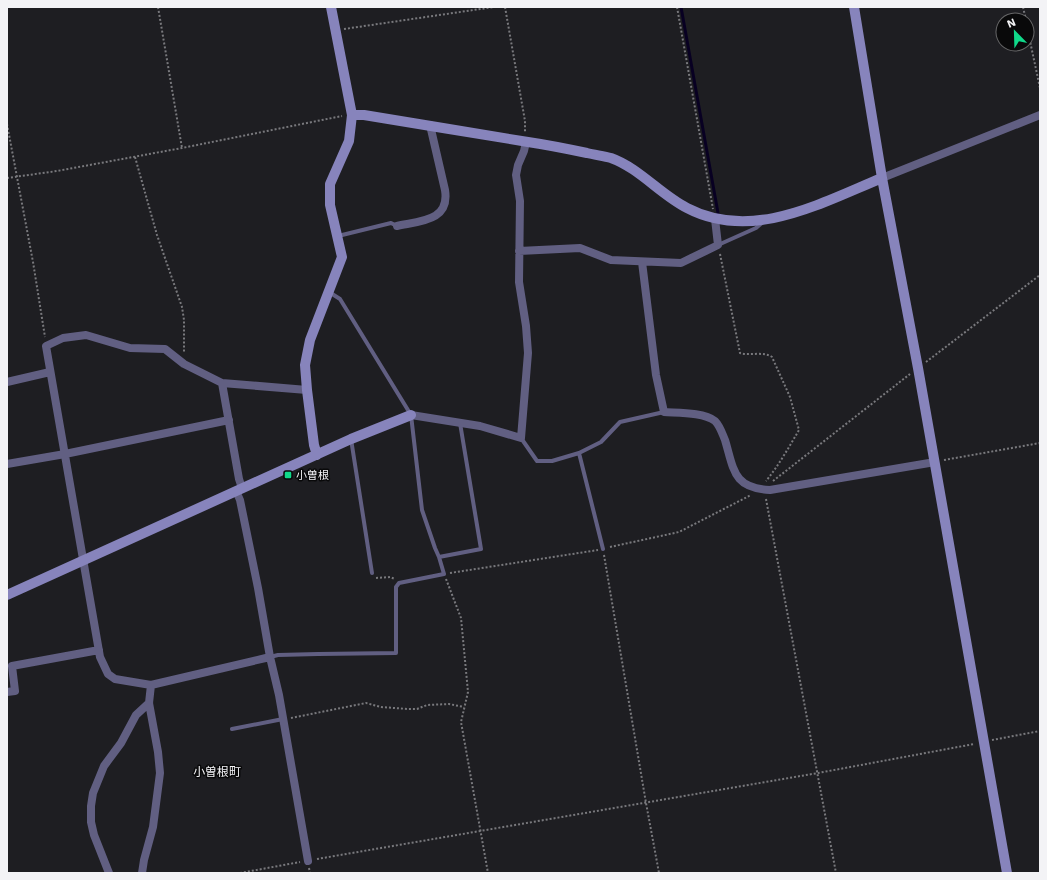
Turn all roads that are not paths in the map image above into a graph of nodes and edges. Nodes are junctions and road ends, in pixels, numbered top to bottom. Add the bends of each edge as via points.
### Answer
1 (331, 7) edge
2 (854, 7) edge
3 (352, 115) junction
4 (1040, 116) edge
5 (430, 125) junction
6 (526, 142) junction
7 (882, 178) junction
8 (715, 219) junction
9 (765, 220) junction
10 (397, 226) joint
11 (338, 236) junction
12 (718, 245) junction
13 (519, 251) junction
14 (642, 262) junction
15 (329, 292) junction
16 (50, 372) junction
17 (7, 382) edge
18 (222, 383) junction
19 (307, 390) junction
20 (664, 412) junction
21 (411, 415) junction
22 (229, 420) junction
23 (460, 423) junction
24 (521, 438) junction
25 (351, 439) junction
26 (579, 453) junction
27 (65, 454) junction
28 (317, 455) junction
29 (935, 462) junction
30 (7, 464) edge
31 (239, 489) junction
32 (603, 549) road end
33 (439, 557) junction
34 (84, 560) junction
35 (372, 573) road end
36 (7, 595) edge
37 (99, 650) junction
38 (270, 657) junction
39 (151, 685) junction
40 (7, 692) edge
41 (149, 703) junction
42 (283, 719) junction
43 (232, 729) dead end
44 (308, 861) road end
45 (109, 873) edge
46 (142, 873) edge
47 (1007, 873) edge

1 - 3 street
2 - 7 street
3 - 5 street
3 - 11 street via 349,141 330,184 330,205
4 - 7 street
5 - 6 street
5 - 10 street via 445,190 445,204 436,216
6 - 8 street via 611,158 686,208
6 - 13 street via 516,174 520,201
7 - 9 street via 804,210
7 - 29 street
8 - 9 street
8 - 12 street
9 - 12 lane via 756,228
10 - 11 lane via 391,223
11 - 15 street via 342,257
12 - 14 street via 681,264
13 - 14 street via 580,248 611,260
13 - 24 street via 519,282 528,353
14 - 20 street via 656,375
15 - 19 street via 306,354
15 - 21 lane via 340,299
16 - 17 street
16 - 18 street via 46,346 63,338 86,335 130,348 165,349 184,364
16 - 27 street
18 - 19 street
18 - 22 street
19 - 28 street
20 - 26 lane via 620,422 601,442
20 - 29 street via 697,414 715,421 722,429 734,473 746,485 762,490
21 - 23 street
21 - 25 street
21 - 33 lane via 422,510
22 - 27 street
22 - 31 street
23 - 24 street
23 - 33 lane via 481,549
24 - 26 lane via 537,461 552,461
25 - 28 street
25 - 35 lane
26 - 32 lane
27 - 30 street
27 - 34 street
28 - 31 street
29 - 47 street
31 - 34 street
31 - 38 street
33 - 38 lane via 444,574 399,582 396,587 396,653
34 - 36 street
34 - 37 street
37 - 39 street via 102,666 108,674 115,678
37 - 40 street via 12,666 15,691
38 - 39 street
38 - 42 street
39 - 41 street
41 - 45 street via 136,715 121,744 104,766 93,793 90,806 91,822
41 - 46 street via 160,773 153,826
42 - 43 lane
42 - 44 street

